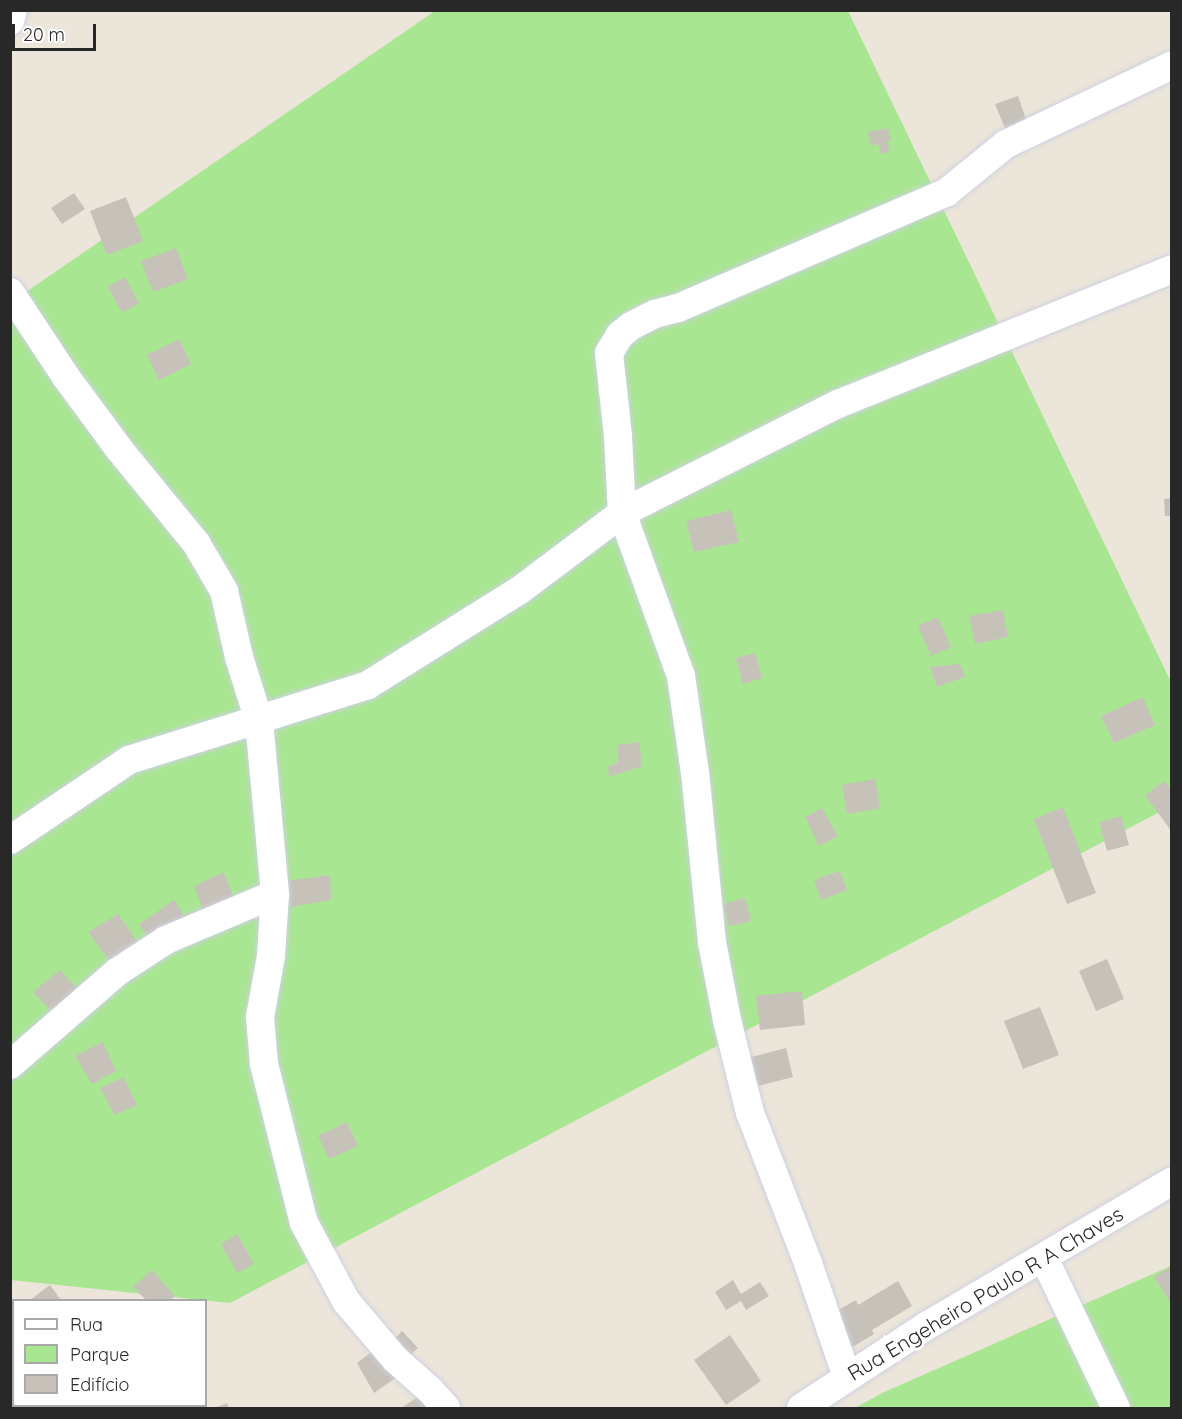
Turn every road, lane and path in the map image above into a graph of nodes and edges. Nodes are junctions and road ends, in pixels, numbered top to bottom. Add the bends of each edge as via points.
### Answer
1 (13, 10) edge
2 (10, 21) edge
3 (1172, 65) edge
4 (1172, 270) edge
5 (10, 292) edge
6 (622, 513) junction
7 (260, 721) junction
8 (10, 840) edge
9 (274, 894) junction
10 (10, 1065) edge
11 (1172, 1181) edge
12 (1044, 1258) junction
13 (847, 1377) junction
14 (446, 1408) edge
15 (801, 1408) edge
16 (1116, 1408) edge

1 - 2 street
3 - 6 street via 1006,144 947,192 631,326 609,353
4 - 6 street via 838,404
5 - 7 street via 119,449 196,543 224,591 239,657
6 - 7 street via 520,590 368,685
6 - 13 street via 681,676 712,942 750,1113
7 - 8 street via 129,760
7 - 9 street
9 - 10 street via 166,940 117,972
9 - 14 street via 271,956 260,1017 264,1064 304,1223 346,1301 395,1359
11 - 12 street, Rua Engeheiro Paulo R A Chaves
12 - 13 street, Rua Engeheiro Paulo R A Chaves
12 - 16 street
13 - 15 street, Rua Engeheiro Paulo R A Chaves

